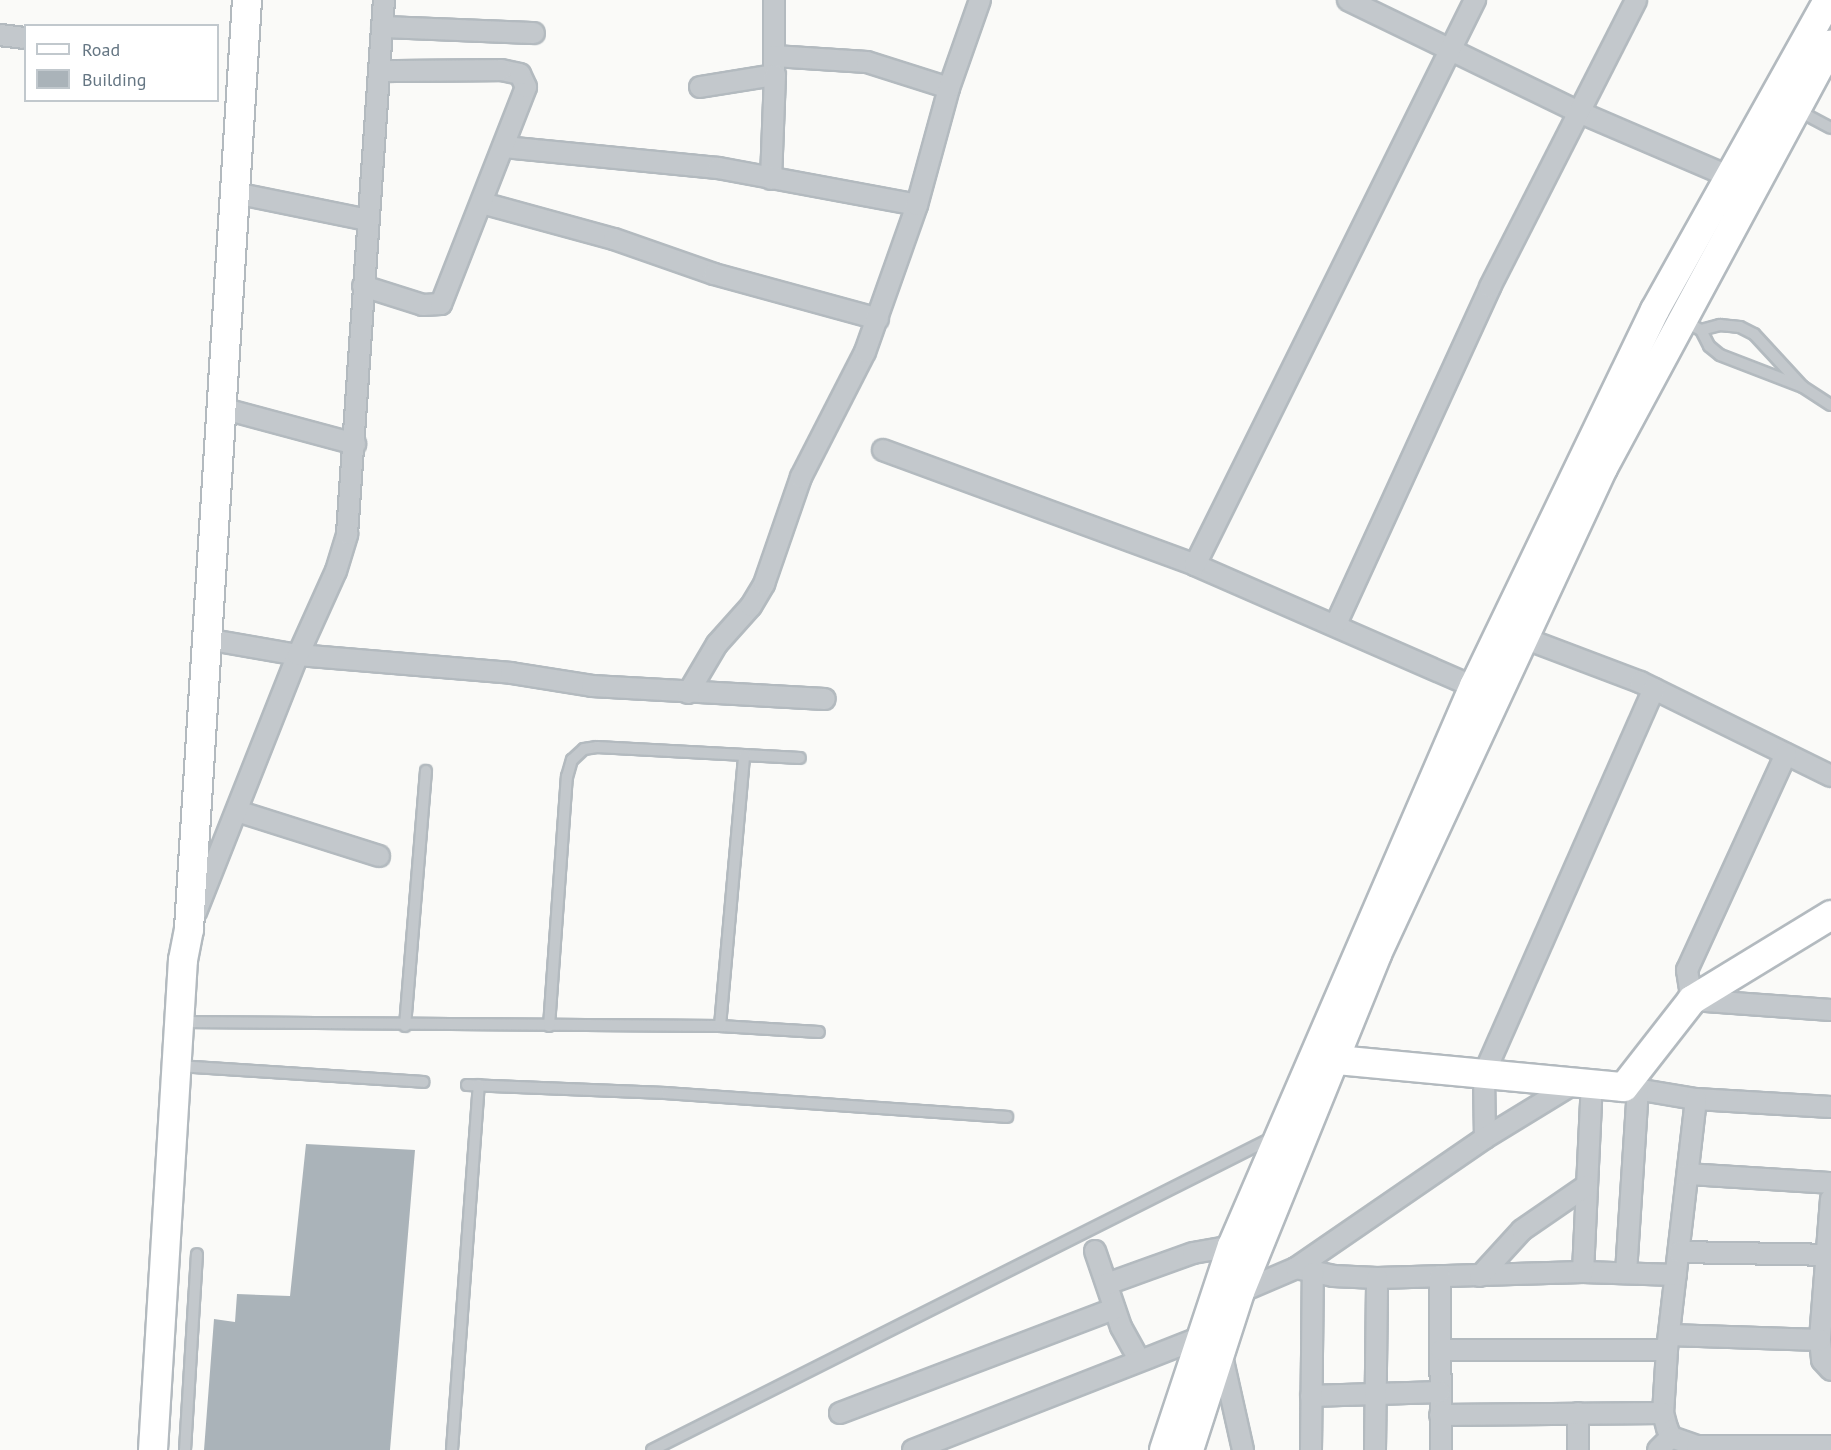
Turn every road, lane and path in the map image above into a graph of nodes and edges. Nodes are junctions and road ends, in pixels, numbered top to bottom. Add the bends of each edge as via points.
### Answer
1 (247, 0) edge
2 (384, 0) edge
3 (774, 0) edge
4 (981, 0) edge
5 (1348, 0) edge
6 (1475, 0) edge
7 (1636, 0) edge
8 (1828, 0) edge
9 (382, 27) junction
10 (534, 33) dead end
11 (0, 35) edge
12 (23, 38) dead end
13 (1831, 44) edge
14 (1451, 50) junction
15 (774, 65) junction
16 (379, 71) junction
17 (700, 87) dead end
18 (949, 88) junction
19 (1796, 109) junction
20 (1581, 113) junction
21 (1831, 128) edge
22 (504, 147) junction
23 (771, 179) junction
24 (1740, 181) junction
25 (235, 193) junction
26 (482, 203) junction
27 (917, 205) junction
28 (368, 220) junction
29 (363, 286) junction
30 (878, 319) junction
31 (1692, 325) junction
32 (1803, 387) junction
33 (1831, 405) edge
34 (221, 408) junction
35 (355, 444) junction
36 (883, 450) dead end
37 (1195, 565) junction
38 (1336, 624) junction
39 (1513, 634) junction
40 (206, 639) junction
41 (298, 655) junction
42 (1653, 689) junction
43 (1486, 692) junction
44 (688, 693) junction
45 (825, 699) dead end
46 (1786, 754) junction
47 (744, 755) junction
48 (800, 758) dead end
49 (426, 771) dead end
50 (1831, 776) edge
51 (237, 811) junction
52 (379, 856) dead end
53 (1831, 915) edge
54 (189, 929) junction
55 (1692, 1000) junction
56 (1831, 1010) edge
57 (181, 1022) junction
58 (405, 1026) junction
59 (549, 1026) junction
60 (720, 1026) junction
61 (819, 1032) dead end
62 (1323, 1059) junction
63 (178, 1066) junction
64 (1484, 1074) junction
65 (423, 1082) dead end
66 (1583, 1084) junction
67 (467, 1085) dead end
68 (479, 1085) junction
69 (1631, 1088) junction
70 (1696, 1099) junction
71 (1831, 1107) edge
72 (1007, 1117) dead end
73 (1278, 1135) junction
74 (1485, 1138) junction
75 (1688, 1174) junction
76 (1831, 1183) edge
77 (1586, 1186) junction
78 (1831, 1199) edge
79 (1232, 1246) junction
80 (1095, 1251) dead end
81 (1679, 1252) junction
82 (197, 1254) dead end
83 (1829, 1255) edge
84 (1304, 1270) junction
85 (1583, 1272) junction
86 (1626, 1273) junction
87 (1676, 1275) junction
88 (1440, 1276) junction
89 (1480, 1276) junction
90 (1377, 1278) junction
91 (1107, 1284) junction
92 (1240, 1292) junction
93 (1114, 1309) junction
94 (1820, 1340) junction
95 (1211, 1342) junction
96 (1668, 1343) junction
97 (1441, 1350) junction
98 (1139, 1360) junction
99 (1831, 1370) edge
100 (1440, 1392) junction
101 (1376, 1394) junction
102 (1311, 1396) junction
103 (840, 1413) dead end
104 (1578, 1413) junction
105 (1663, 1413) junction
106 (1440, 1415) junction
107 (1665, 1443) edge
108 (1831, 1446) edge
109 (1716, 1448) edge
110 (1784, 1448) edge
111 (153, 1450) edge
112 (185, 1450) edge
113 (452, 1450) edge
114 (652, 1450) edge
115 (913, 1450) edge
116 (1164, 1450) edge
117 (1188, 1450) edge
118 (1243, 1450) edge
119 (1311, 1450) edge
120 (1375, 1450) edge
121 (1442, 1450) edge
122 (1578, 1450) edge

1 - 25 street
2 - 9 street
3 - 15 street
4 - 18 street
5 - 14 street
6 - 14 street
7 - 20 street
8 - 24 street
9 - 10 street
9 - 16 street
11 - 12 street
13 - 19 street
14 - 20 street
14 - 37 street
15 - 17 street
15 - 18 street via 867,62
15 - 23 street
16 - 22 street via 501,70 520,74 526,87
16 - 28 street
18 - 27 street
19 - 21 lane
19 - 24 street
20 - 24 street
20 - 38 street via 1490,287
22 - 23 street via 718,168
22 - 26 street
23 - 27 street
24 - 31 street
24 - 39 street via 1655,310
25 - 28 street
25 - 34 street
26 - 29 street via 441,304 423,305
26 - 30 street
27 - 30 street
28 - 29 street
29 - 35 street
30 - 44 street via 847,392 801,477 764,584 751,606 717,644
31 - 32 lane via 1720,355
31 - 32 lane via 1740,327 1755,334
31 - 39 street via 1603,468
32 - 33 lane
34 - 35 street
34 - 40 street
35 - 41 street via 347,534 336,571
36 - 37 street
37 - 38 street
38 - 43 street
39 - 42 street
39 - 43 street
40 - 41 street
40 - 54 street
41 - 44 street
41 - 51 street
42 - 46 street
42 - 64 street
43 - 62 street via 1377,954
44 - 45 street
46 - 50 street
46 - 55 street via 1687,970
47 - 48 lane
47 - 59 lane via 597,747 584,748 572,760 567,777
47 - 60 lane
49 - 58 lane
51 - 52 street
51 - 54 street
53 - 55 street
54 - 57 street via 183,960
55 - 56 street
55 - 69 street
57 - 58 lane
57 - 63 street
58 - 59 lane
59 - 60 lane
60 - 61 lane
62 - 64 street
62 - 73 street
62 - 92 street
63 - 65 lane
63 - 111 street
64 - 66 street
64 - 74 street
66 - 69 street
66 - 74 street
66 - 77 street
67 - 68 lane
68 - 72 lane via 666,1093
68 - 113 lane
69 - 70 street
69 - 86 street
70 - 71 street
70 - 75 street
73 - 79 street
73 - 114 lane
74 - 84 street
75 - 76 street
75 - 81 street
77 - 85 street
77 - 89 street via 1522,1230
78 - 83 street
79 - 91 street via 1192,1253
79 - 95 street
80 - 91 street
81 - 83 street
81 - 87 street
82 - 112 lane
83 - 94 street
84 - 90 street
84 - 92 street
84 - 102 street
85 - 86 street
85 - 89 street
86 - 87 street
87 - 96 street
88 - 89 street
88 - 90 street
88 - 97 street
90 - 101 street
91 - 93 street
92 - 95 street
93 - 98 street
93 - 103 street
94 - 96 street
94 - 99 street via 1822,1360
95 - 98 street
95 - 116 street
95 - 117 street
95 - 118 street
96 - 97 street
96 - 105 street
97 - 100 street
98 - 115 street
100 - 101 street
100 - 106 street
101 - 102 street
101 - 120 street
102 - 119 street
104 - 105 street
104 - 106 street
104 - 122 street
105 - 107 street
106 - 121 street
107 - 109 street
108 - 110 street
109 - 110 street

